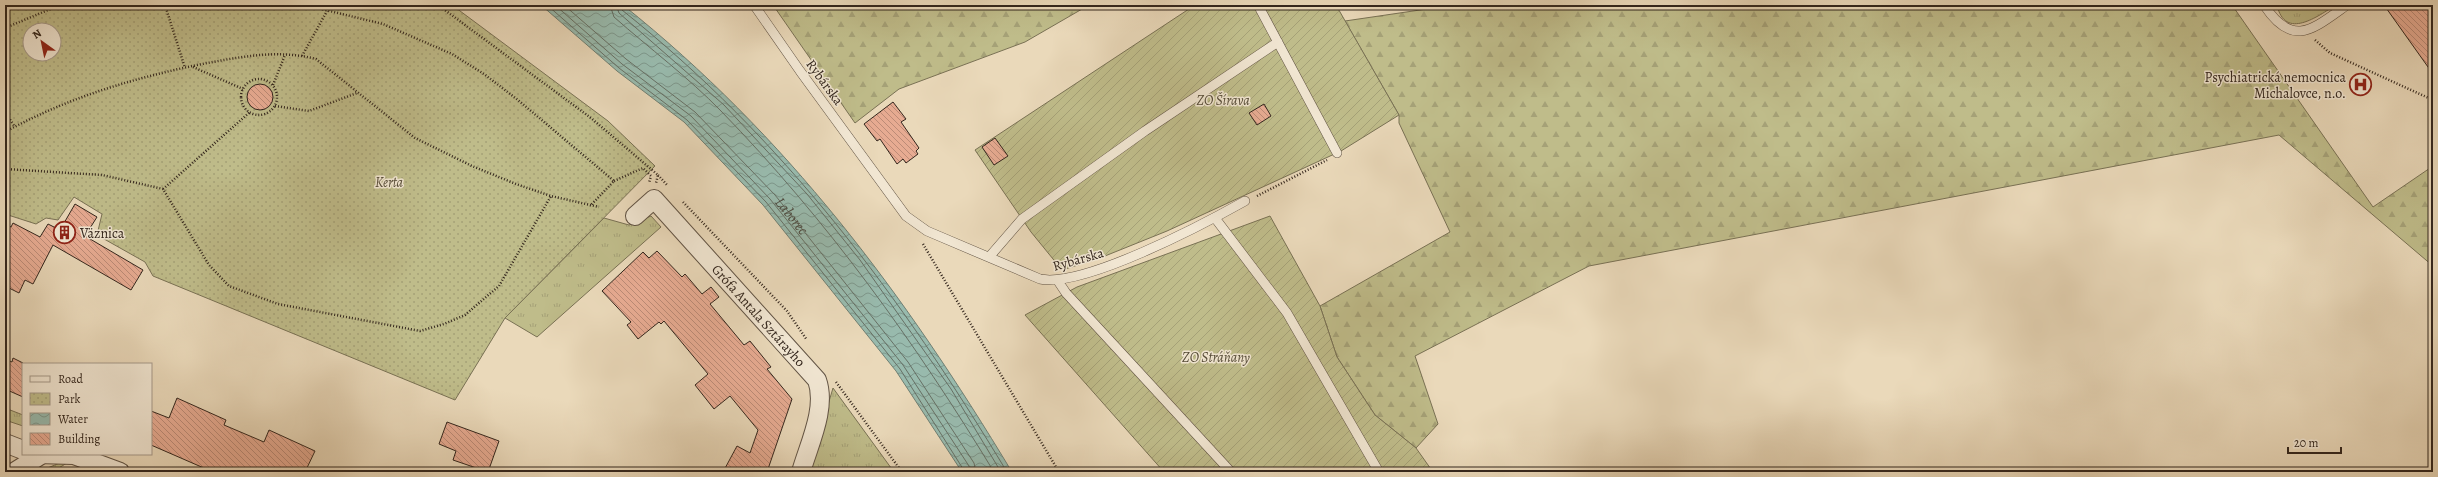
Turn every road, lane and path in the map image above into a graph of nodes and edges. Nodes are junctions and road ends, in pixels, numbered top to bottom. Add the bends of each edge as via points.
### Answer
1 (60, 5) edge
2 (166, 5) edge
3 (305, 5) edge
4 (438, 5) edge
5 (754, 5) edge
6 (1258, 5) edge
7 (2264, 5) edge
8 (2347, 5) edge
9 (327, 11) junction
10 (5, 28) edge
11 (2309, 29) junction
12 (1278, 42) junction
13 (285, 54) junction
14 (302, 56) junction
15 (192, 66) junction
16 (185, 68) junction
17 (273, 85) junction
18 (243, 90) junction
19 (358, 93) junction
20 (2433, 100) edge
21 (275, 106) junction
22 (5, 112) edge
23 (250, 112) junction
24 (15, 127) junction
25 (5, 132) edge
26 (1337, 152) joint
27 (5, 169) edge
28 (614, 181) junction
29 (163, 189) junction
30 (551, 196) junction
31 (654, 198) junction
32 (1246, 202) joint
33 (591, 205) junction
34 (599, 207) dead end
35 (635, 216) dead end
36 (1215, 218) junction
37 (923, 243) dead end
38 (990, 256) junction
39 (1058, 281) junction
40 (5, 443) edge
41 (22, 450) edge
42 (39, 455) edge
43 (14, 472) edge
44 (120, 472) edge
45 (801, 472) edge
46 (1059, 472) edge
47 (1231, 472) edge
48 (1379, 472) edge

1 - 10 path
2 - 16 path
3 - 9 path
4 - 31 path via 591,118 658,175
5 - 38 lane, Rybárska via 906,216 926,231
6 - 12 lane
7 - 11 lane via 2280,26 2289,31
8 - 11 lane
9 - 14 path
9 - 28 path via 383,24 452,54 518,100
11 - 20 path via 2315,41 2330,53
12 - 26 lane
12 - 38 lane via 1145,131 1022,219
13 - 14 path
13 - 15 path via 244,56
13 - 17 path
14 - 19 path via 316,59
15 - 16 path
15 - 18 path
16 - 24 path via 106,87
17 - 18 path via 259,79 248,83
17 - 21 path via 277,93
18 - 23 path via 242,104
19 - 21 path via 309,111
19 - 30 path via 415,138 472,166
21 - 23 path via 261,115
22 - 24 path
23 - 29 path
24 - 25 path
26 - 32 path via 1337,155
27 - 29 path via 102,175
28 - 31 path via 643,168 651,176 647,189
28 - 33 path
29 - 30 path via 209,265 229,286 278,304 340,318 420,331 465,315 499,286
30 - 33 path
31 - 35 street
31 - 45 street, Grófa Antala Sztárayho via 817,380 820,390 819,410
32 - 36 lane, Rybárska
33 - 34 path
36 - 39 lane, Rybárska via 1118,262
36 - 48 lane via 1287,313
37 - 46 path
38 - 39 lane, Rybárska via 1040,280
39 - 47 lane via 1066,293
40 - 41 street
42 - 43 street
42 - 44 street via 74,455

